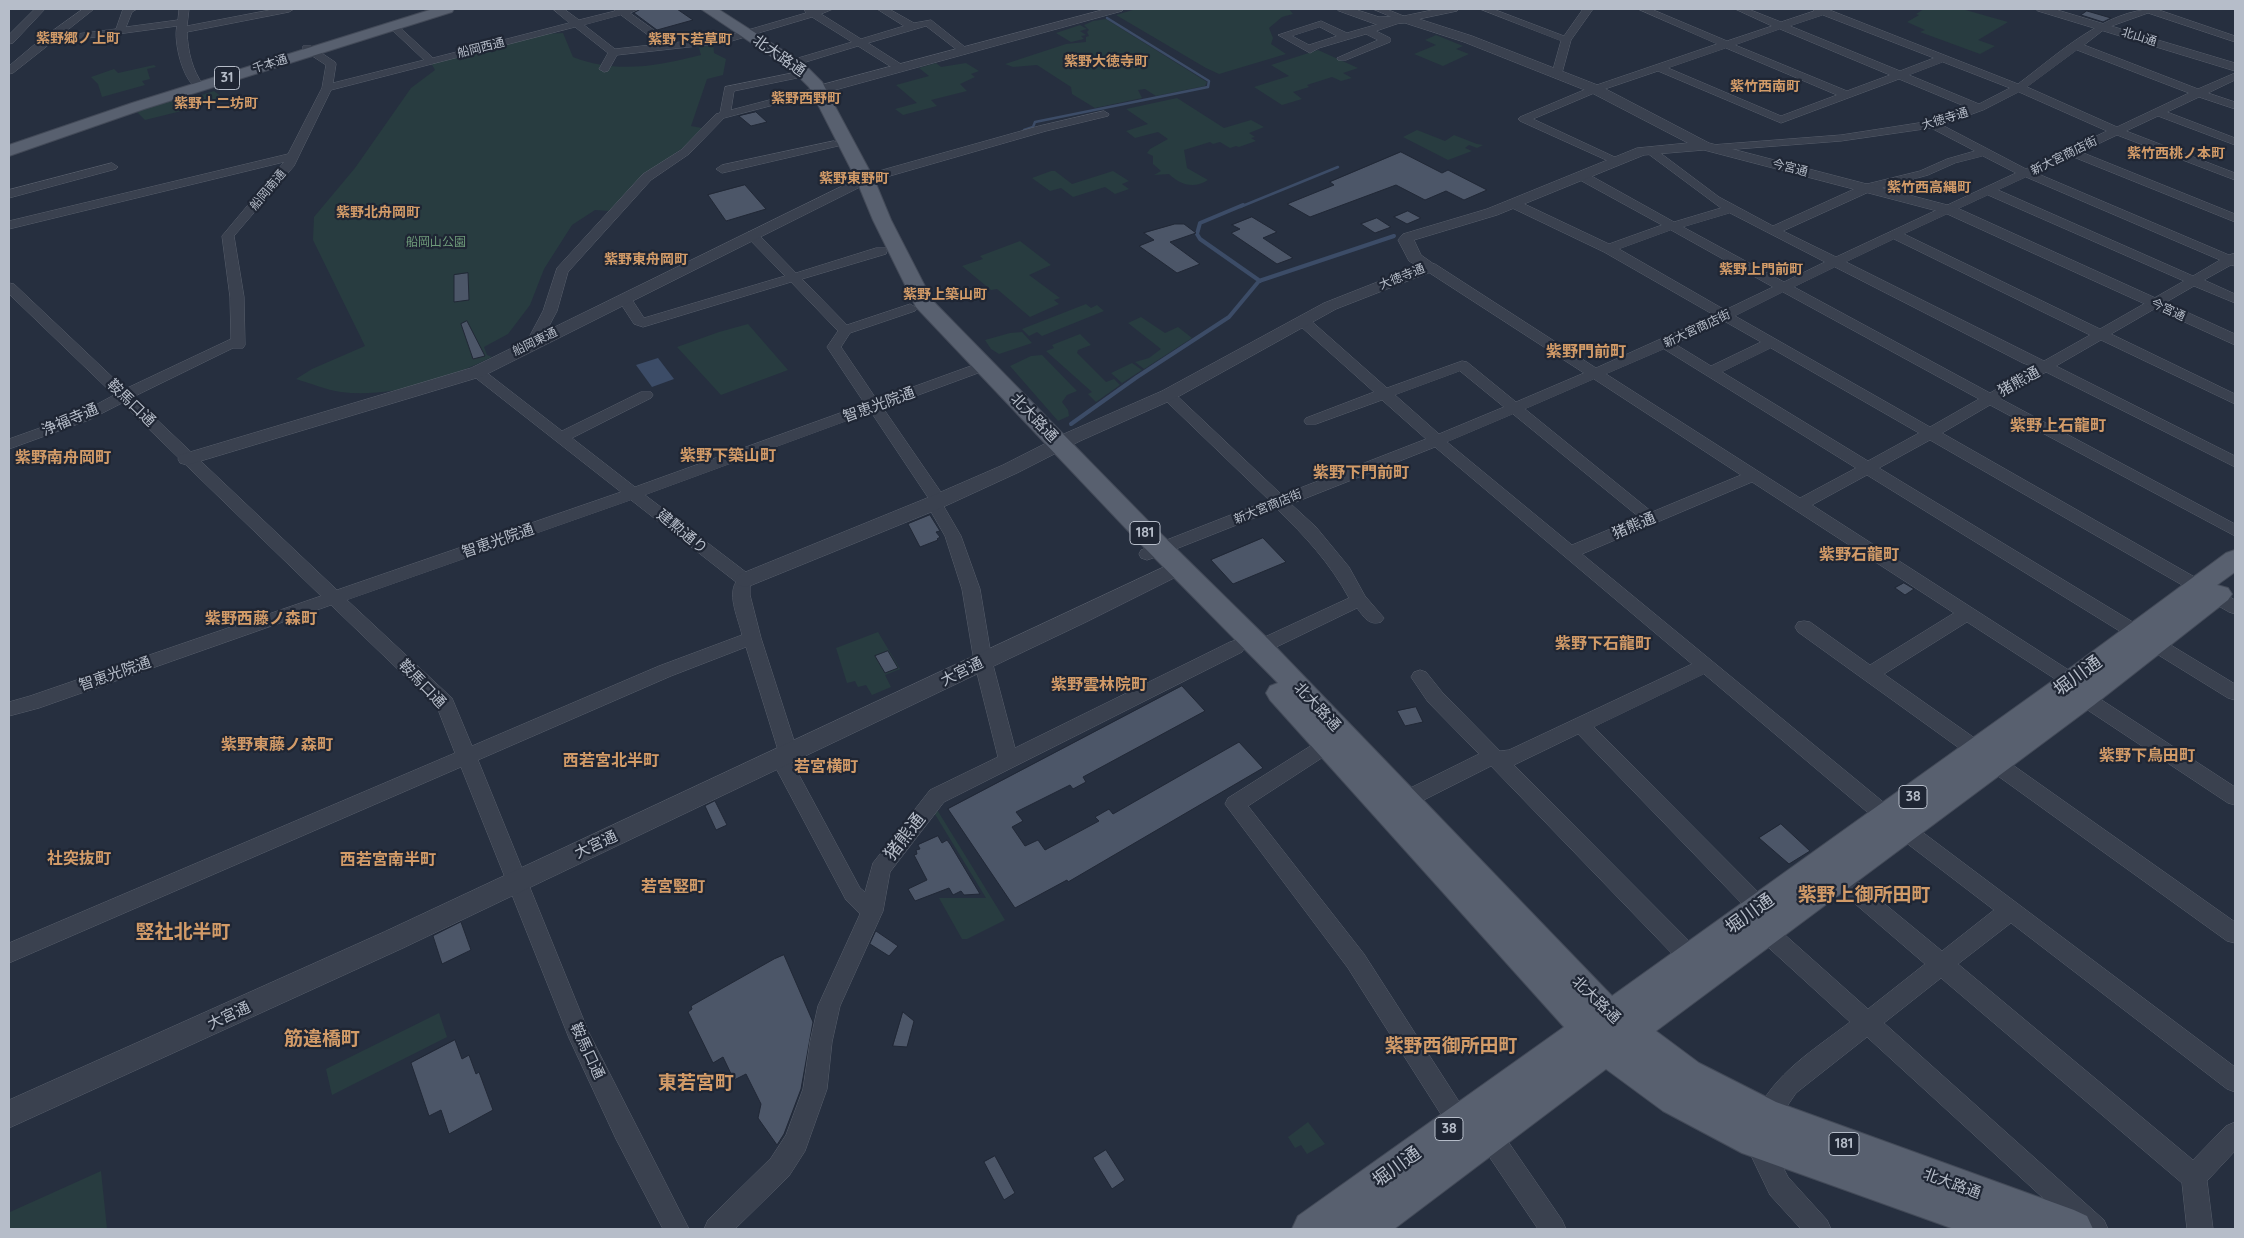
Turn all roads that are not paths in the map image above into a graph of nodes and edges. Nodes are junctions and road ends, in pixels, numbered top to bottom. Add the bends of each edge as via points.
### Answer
1 (40, 9) edge
2 (89, 9) edge
3 (132, 9) edge
4 (184, 9) edge
5 (289, 9) edge
6 (438, 9) edge
7 (558, 9) edge
8 (634, 9) edge
9 (694, 9) edge
10 (708, 9) edge
11 (828, 9) edge
12 (882, 9) edge
13 (1118, 9) edge
14 (1343, 9) edge
15 (1378, 9) edge
16 (1453, 9) edge
17 (1485, 9) edge
18 (1588, 9) edge
19 (1643, 9) edge
20 (1740, 9) edge
21 (2042, 9) edge
22 (2055, 9) edge
23 (2149, 9) edge
24 (620, 10) edge
25 (1820, 10) edge
26 (809, 11) edge
27 (1102, 11) edge
28 (264, 12) edge
29 (1406, 19) junction
30 (577, 24) junction
31 (2105, 25) junction
32 (393, 26) junction
33 (1782, 26) junction
34 (181, 27) junction
35 (913, 27) junction
36 (1366, 30) junction
37 (120, 31) junction
38 (741, 35) junction
39 (1346, 37) junction
40 (2235, 39) edge
41 (1566, 40) junction
42 (9, 41) edge
43 (45, 42) junction
44 (860, 43) junction
45 (1727, 44) junction
46 (670, 46) junction
47 (1315, 46) junction
48 (2078, 46) junction
49 (34, 50) junction
50 (310, 50) junction
51 (9, 51) edge
52 (965, 51) junction
53 (613, 52) junction
54 (1335, 55) junction
55 (1942, 59) junction
56 (431, 61) junction
57 (1355, 63) dead end
58 (2235, 63) edge
59 (2235, 67) edge
60 (900, 68) junction
61 (1658, 68) junction
62 (604, 69) dead end
63 (9, 71) edge
64 (1557, 73) junction
65 (1901, 75) junction
66 (2235, 76) edge
67 (802, 81) junction
68 (197, 85) junction
69 (327, 88) junction
70 (2019, 88) junction
71 (1595, 89) junction
72 (2199, 93) junction
73 (1846, 95) junction
74 (2235, 106) edge
75 (1980, 108) junction
76 (2157, 112) junction
77 (725, 114) junction
78 (1104, 114) dead end
79 (1933, 124) junction
80 (2117, 131) junction
81 (2235, 142) edge
82 (834, 144) junction
83 (9, 146) edge
84 (1708, 147) junction
85 (9, 151) edge
86 (1651, 151) junction
87 (1985, 152) junction
88 (2071, 152) junction
89 (293, 156) junction
90 (1615, 160) junction
91 (112, 168) dead end
92 (722, 169) dead end
93 (2028, 174) junction
94 (1582, 176) junction
95 (2235, 178) edge
96 (860, 182) junction
97 (1867, 188) junction
98 (1989, 191) junction
99 (9, 194) edge
100 (1514, 204) junction
101 (1732, 209) junction
102 (1950, 210) junction
103 (2235, 218) edge
104 (9, 225) edge
105 (1673, 227) junction
106 (1774, 230) junction
107 (1894, 234) junction
108 (752, 235) junction
109 (1609, 249) junction
110 (881, 251) junction
111 (2233, 260) edge
112 (1838, 262) junction
113 (1430, 267) junction
114 (795, 278) junction
115 (2193, 280) junction
116 (9, 287) edge
117 (1785, 288) junction
118 (624, 298) junction
119 (2235, 299) edge
120 (2155, 304) junction
121 (910, 308) junction
122 (1726, 316) junction
123 (1304, 322) junction
124 (845, 330) junction
125 (2100, 334) junction
126 (2235, 340) edge
127 (1772, 342) junction
128 (237, 343) joint
129 (533, 344) junction
130 (1665, 344) junction
131 (2045, 367) junction
132 (977, 369) junction
133 (476, 372) junction
134 (1711, 372) junction
135 (1596, 373) junction
136 (1383, 394) junction
137 (646, 395) dead end
138 (1168, 395) junction
139 (123, 396) junction
140 (1990, 398) junction
141 (2235, 400) edge
142 (874, 407) junction
143 (1514, 408) junction
144 (1311, 421) dead end
145 (1931, 433) junction
146 (561, 437) junction
147 (1436, 441) junction
148 (9, 444) edge
149 (1054, 447) junction
150 (187, 459) junction
151 (2235, 462) edge
152 (1868, 468) junction
153 (1754, 475) junction
154 (633, 493) junction
155 (936, 502) junction
156 (1280, 502) junction
157 (1800, 505) junction
158 (1651, 519) junction
159 (2235, 530) edge
160 (1154, 550) junction
161 (1569, 553) junction
162 (2235, 560) edge
163 (1173, 570) junction
164 (744, 580) junction
165 (2221, 593) edge
166 (334, 598) junction
167 (1359, 600) junction
168 (1967, 612) junction
169 (1375, 618) dead end
170 (1804, 627) dead end
171 (752, 638) junction
172 (2146, 638) junction
173 (1236, 647) junction
174 (1260, 647) junction
175 (983, 661) junction
176 (1705, 666) junction
177 (1870, 674) junction
178 (1420, 677) dead end
179 (2078, 690) junction
180 (2235, 693) edge
181 (9, 709) edge
182 (1581, 725) junction
183 (1327, 745) junction
184 (784, 755) junction
185 (1986, 756) junction
186 (467, 757) junction
187 (1496, 759) junction
188 (1009, 760) junction
189 (2235, 797) edge
190 (1396, 805) junction
191 (1896, 823) junction
192 (1839, 878) junction
193 (517, 882) junction
194 (872, 911) junction
195 (2014, 913) junction
196 (1762, 919) junction
197 (2235, 934) edge
198 (9, 953) edge
199 (1690, 957) junction
200 (1941, 964) junction
201 (1867, 1022) junction
202 (1608, 1031) junction
203 (2235, 1081) edge
204 (9, 1114) edge
205 (1761, 1128) junction
206 (1474, 1129) junction
207 (2235, 1134) edge
208 (2194, 1177) junction
209 (1321, 1226) edge
210 (676, 1229) edge
211 (717, 1229) edge
212 (1363, 1229) edge
213 (1553, 1229) edge
214 (1818, 1229) edge
215 (2006, 1229) edge
216 (2074, 1229) edge
217 (2095, 1229) edge
218 (2200, 1229) edge

1 - 42 street
2 - 43 street
3 - 37 street via 128,9
4 - 34 street
5 - 28 street
6 - 32 main road, 千本通 / 31
6 - 50 main road, 千本通 / 31
7 - 30 street
8 - 24 street, 船岡西通
9 - 38 main road, 北大路通 / 181
10 - 38 main road, 北大路通 / 181
11 - 26 street
12 - 35 street
13 - 27 street
14 - 29 street, 今宮通 via 1378,21
15 - 29 street
16 - 29 street
17 - 41 street
18 - 41 street
19 - 45 street
20 - 33 street
21 - 31 street, 北山通
22 - 31 street, 北山通
23 - 31 street, 大徳寺通
23 - 40 street
24 - 30 street, 船岡西通
24 - 46 street
25 - 33 street
25 - 55 street
26 - 38 street
26 - 44 street
27 - 52 street
28 - 34 street
29 - 36 street
29 - 64 street, 今宮通
30 - 53 street
30 - 56 street, 船岡西通
31 - 48 street, 大徳寺通
31 - 58 street, 北山通
31 - 59 street, 北山通
32 - 50 main road, 千本通 / 31
32 - 56 street
33 - 45 street
33 - 65 street
34 - 37 street
34 - 68 street via 186,60
35 - 44 street
35 - 52 street via 928,22
36 - 39 street
36 - 54 street via 1386,40
37 - 43 street
38 - 46 street
38 - 67 main road, 北大路通 / 181
39 - 47 street
39 - 47 street via 1321,24 1282,35 1310,50
41 - 64 street
43 - 49 street
44 - 60 street
44 - 67 street
45 - 61 street
45 - 73 street
46 - 53 street
47 - 54 street
48 - 70 street, 大徳寺通
48 - 72 street
49 - 51 street
49 - 63 street
50 - 68 main road, 千本通 / 31
50 - 69 street, 船岡南通 via 331,64
52 - 60 street
53 - 62 street
54 - 57 street
55 - 65 street
55 - 70 street
56 - 69 street, 船岡西通
60 - 67 street
61 - 71 street
61 - 73 street via 1781,120
64 - 71 street, 今宮通
65 - 73 street
65 - 75 street
66 - 72 street, 新大宮商店街
67 - 77 street
67 - 77 street via 729,89
67 - 82 main road, 北大路通 / 181
67 - 96 main road, 北大路通 / 181
68 - 83 main road, 千本通 / 31 via 86,118
68 - 85 main road, 千本通 / 31
69 - 89 street, 船岡南通
70 - 75 street, 大徳寺通
70 - 80 street
71 - 84 street, 今宮通
71 - 90 street via 1524,119
72 - 74 street
72 - 76 street, 新大宮商店街
75 - 79 street, 大徳寺通
76 - 80 street, 新大宮商店街
76 - 81 street
77 - 129 street via 685,152 647,177 562,271 550,311
78 - 96 street
79 - 84 street, 大徳寺通 via 1840,138
79 - 87 street
80 - 88 street, 新大宮商店街
80 - 95 street
82 - 92 street
82 - 96 main road, 北大路通 / 181
84 - 86 street, 大徳寺通
84 - 97 street, 今宮通
86 - 90 street, 大徳寺通
86 - 101 street via 1715,200
87 - 93 street
87 - 97 street
88 - 93 street, 新大宮商店街
88 - 103 street
89 - 104 street
89 - 128 street, 船岡南通 via 228,236 237,297
90 - 94 street, 大徳寺通
91 - 99 street
93 - 98 street, 新大宮商店街
93 - 111 street
94 - 100 street, 大徳寺通
94 - 105 street
96 - 108 street, 船岡東通
96 - 110 main road, 北大路通 / 181
96 - 132 main road, 北大路通 / 181 via 923,302
97 - 102 street, 今宮通
97 - 106 street
98 - 102 street, 新大宮商店街
98 - 115 street
100 - 109 street
100 - 113 street, 大徳寺通 via 1408,237 1406,240 1416,258
101 - 105 street
101 - 106 street
102 - 107 street, 新大宮商店街
102 - 120 street, 今宮通
105 - 109 street
105 - 117 street
106 - 112 street
107 - 112 street, 新大宮商店街
107 - 125 street
108 - 114 street
108 - 118 street, 船岡東通
109 - 122 street
110 - 114 street
110 - 121 main road, 北大路通 / 181
111 - 115 street, 猪熊通
112 - 117 street, 新大宮商店街
112 - 131 street
113 - 123 street, 大徳寺通 via 1330,306
113 - 135 street
114 - 118 street via 643,323
114 - 124 street
115 - 119 street
115 - 120 street, 猪熊通
116 - 139 street, 鞍馬口通
117 - 122 street, 新大宮商店街
117 - 140 street
118 - 129 street, 船岡東通
120 - 125 street, 猪熊通
120 - 126 street, 今宮通
121 - 124 street
121 - 132 main road, 北大路通 / 181
122 - 127 street
122 - 130 street, 新大宮商店街
123 - 136 street
123 - 138 street, 大徳寺通
124 - 142 street via 834,347
125 - 131 street, 猪熊通
125 - 141 street
127 - 134 street
127 - 145 street
128 - 139 street, 浄福寺通
129 - 133 street, 船岡東通
130 - 134 street
130 - 135 street, 新大宮商店街
131 - 140 street, 猪熊通
131 - 151 street
132 - 142 street, 智恵光院通
132 - 149 main road, 北大路通 / 181
133 - 146 street, 建勲通り
133 - 150 street, 船岡東通
134 - 152 street
135 - 143 street, 新大宮商店街
135 - 153 street
136 - 143 street via 1462,365
136 - 144 street
136 - 147 street
137 - 146 street
138 - 149 street, 大徳寺通
138 - 156 street
139 - 148 street, 浄福寺通 via 84,417
139 - 150 street, 鞍馬口通
140 - 145 street, 猪熊通
140 - 159 street
142 - 154 street, 智恵光院通
142 - 155 street
143 - 147 street, 新大宮商店街
143 - 158 street
145 - 152 street, 猪熊通
145 - 165 street
146 - 154 street, 建勲通り
147 - 156 street, 新大宮商店街
147 - 161 street
149 - 155 street, 大徳寺通
149 - 160 main road, 北大路通 / 181
150 - 166 street, 鞍馬口通
152 - 157 street, 猪熊通
152 - 172 street
153 - 157 street
153 - 158 street, 猪熊通
154 - 164 street, 建勲通り
154 - 166 street, 智恵光院通
155 - 164 street, 大徳寺通
155 - 175 street via 971,589
156 - 160 street, 新大宮商店街
156 - 167 street via 1335,562
157 - 168 street
158 - 161 street, 猪熊通
160 - 163 main road, 北大路通 / 181
161 - 176 street
162 - 165 main road, 堀川通 / 38
163 - 173 main road, 北大路通 / 181
163 - 174 main road, 北大路通 / 181
163 - 175 street, 大宮通
164 - 171 street via 742,595
165 - 172 main road, 堀川通 / 38
166 - 181 street, 智恵光院通
166 - 186 street, 鞍馬口通 via 445,703
167 - 169 street
167 - 174 street
168 - 177 street
168 - 179 street
170 - 177 street
171 - 184 street
171 - 186 street via 665,671
172 - 179 main road, 堀川通 / 38
172 - 180 street
173 - 183 main road, 北大路通 / 181
173 - 188 street, 猪熊通
174 - 190 main road, 北大路通 / 181
175 - 184 street, 大宮通
175 - 188 street
176 - 182 street
176 - 191 street
177 - 185 street
178 - 187 street via 1435,697
179 - 185 main road, 堀川通 / 38
179 - 189 street
182 - 187 street via 1511,758
182 - 196 street
183 - 190 main road, 北大路通 / 181
183 - 206 street via 1235,804 1356,962
184 - 193 street, 大宮通
184 - 194 street via 853,894
185 - 191 main road, 堀川通 / 38
185 - 197 street
186 - 193 street, 鞍馬口通
186 - 198 street
187 - 190 street via 1487,759
187 - 199 street
188 - 194 street, 猪熊通 via 937,796 880,869
190 - 202 main road, 北大路通 / 181
191 - 192 main road, 堀川通 / 38
191 - 195 street
191 - 196 main road, 堀川通 / 38
192 - 196 main road, 堀川通 / 38
192 - 200 street
193 - 204 street, 大宮通 via 182,1038
193 - 210 street, 鞍馬口通 via 580,1038
194 - 211 street, 猪熊通 via 829,1006 815,1089 796,1142 780,1167
195 - 200 street via 2004,914
195 - 203 street
196 - 199 main road, 堀川通 / 38
196 - 201 street
196 - 202 main road, 堀川通 / 38
199 - 202 main road, 堀川通 / 38
200 - 201 street
200 - 208 street
201 - 205 street via 1788,1085
201 - 217 street
202 - 205 main road, 北大路通 / 181 via 1676,1099
202 - 206 main road, 堀川通 / 38
205 - 214 street via 1778,1186
205 - 215 main road, 北大路通 / 181
205 - 216 main road, 北大路通 / 181
206 - 209 main road, 堀川通 / 38
206 - 212 main road, 堀川通 / 38
206 - 213 street
207 - 208 street
208 - 218 street

